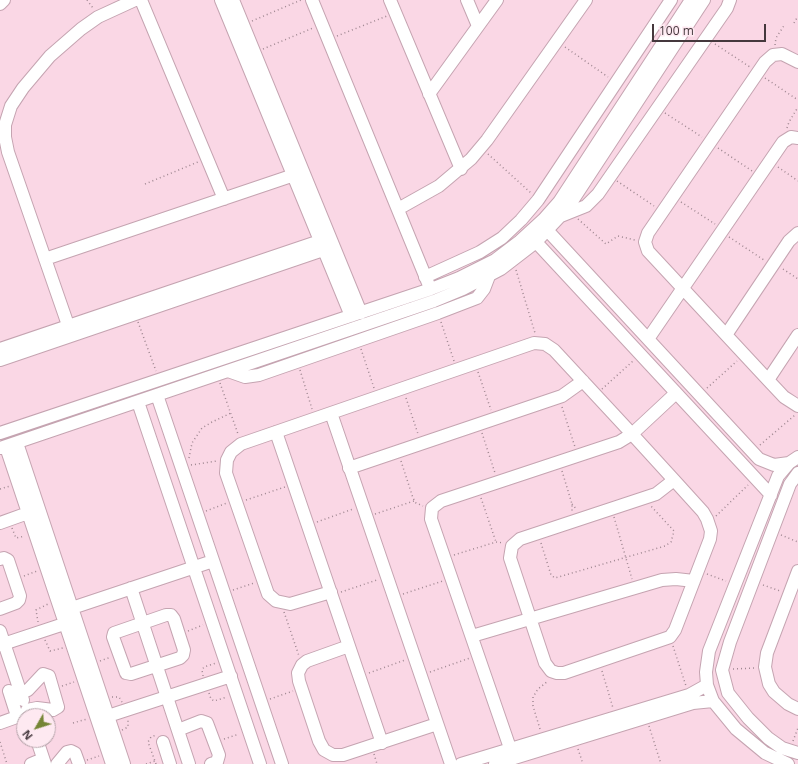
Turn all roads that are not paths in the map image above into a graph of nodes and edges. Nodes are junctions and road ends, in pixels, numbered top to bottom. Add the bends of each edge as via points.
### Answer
1 (4, 0) edge
2 (135, 0) edge
3 (141, 0) edge
4 (221, 0) edge
5 (233, 0) edge
6 (312, 0) edge
7 (390, 0) edge
8 (467, 0) edge
9 (497, 0) edge
10 (586, 0) edge
11 (671, 0) edge
12 (691, 0) edge
13 (704, 0) edge
14 (730, 0) edge
15 (0, 4) edge
16 (478, 26) junction
17 (798, 62) edge
18 (429, 94) junction
19 (793, 138) edge
20 (461, 170) junction
21 (298, 174) junction
22 (224, 199) junction
23 (398, 209) junction
24 (566, 215) junction
25 (548, 231) junction
26 (798, 233) edge
27 (536, 242) junction
28 (322, 245) junction
29 (45, 259) junction
30 (489, 276) junction
31 (425, 277) junction
32 (431, 289) junction
33 (683, 289) junction
34 (400, 306) junction
35 (356, 315) junction
36 (68, 325) junction
37 (726, 335) junction
38 (798, 335) edge
39 (648, 339) junction
40 (0, 349) edge
41 (0, 360) edge
42 (223, 373) junction
43 (768, 380) junction
44 (583, 381) junction
45 (676, 393) junction
46 (157, 395) junction
47 (138, 402) junction
48 (798, 406) edge
49 (332, 413) junction
50 (40, 420) junction
51 (276, 432) junction
52 (0, 434) edge
53 (44, 434) junction
54 (632, 434) junction
55 (8, 446) edge
56 (794, 460) edge
57 (350, 468) junction
58 (798, 474) edge
59 (674, 480) junction
60 (771, 495) junction
61 (28, 513) junction
62 (5, 521) edge
63 (0, 559) edge
64 (213, 561) junction
65 (194, 567) junction
66 (798, 571) edge
67 (696, 575) junction
68 (131, 588) junction
69 (331, 593) junction
70 (0, 608) edge
71 (71, 617) junction
72 (530, 619) junction
73 (143, 623) junction
74 (0, 631) edge
75 (472, 636) junction
76 (715, 636) junction
77 (730, 642) junction
78 (2, 644) edge
79 (349, 646) junction
80 (157, 665) junction
81 (231, 676) junction
82 (707, 685) junction
83 (16, 691) edge
84 (167, 697) junction
85 (713, 701) junction
86 (24, 708) edge
87 (56, 709) edge
88 (798, 709) edge
89 (102, 716) junction
90 (16, 717) edge
91 (0, 722) edge
92 (437, 724) junction
93 (178, 730) junction
94 (163, 742) dead end
95 (382, 743) junction
96 (37, 748) edge
97 (510, 748) junction
98 (185, 751) junction
99 (794, 752) edge
100 (110, 759) edge
101 (169, 760) edge
102 (37, 763) edge
103 (79, 763) edge
104 (57, 764) edge
105 (124, 764) edge
106 (189, 764) edge
107 (211, 764) edge
108 (260, 764) edge
109 (282, 764) edge
110 (451, 764) edge
111 (461, 764) edge
112 (495, 764) edge
113 (788, 764) edge

1 - 15 street
2 - 29 street via 98,17 65,42 23,88 7,115 5,137 8,152
3 - 22 street
4 - 21 street
5 - 21 street
6 - 23 street
7 - 18 street
8 - 16 street
9 - 16 street
10 - 20 street via 481,148
11 - 31 street via 538,200 521,220 502,238 485,249
12 - 32 street via 559,202 544,219 495,260 465,276
13 - 24 street
14 - 24 street via 727,8 593,201
16 - 18 street
17 - 33 street via 787,55 777,54 769,58 648,233 645,242 648,251
18 - 20 street
19 - 33 street via 769,162
20 - 23 street via 439,186
21 - 22 street
21 - 28 street
21 - 35 street
22 - 29 street
23 - 31 street
24 - 25 street
25 - 27 street
25 - 39 street
26 - 37 street via 789,241
27 - 30 street
27 - 45 street
28 - 35 street
28 - 36 street
28 - 41 street via 135,314
29 - 36 street
30 - 34 street via 450,295
30 - 42 street via 477,298 438,313 255,377
31 - 32 street
32 - 34 street
33 - 37 street
33 - 39 street
34 - 35 street
34 - 42 street
35 - 50 street
36 - 40 street
37 - 43 street
38 - 43 street
39 - 56 street via 759,459 779,465
42 - 46 street
43 - 48 street via 784,397
44 - 49 street via 551,347 538,343
44 - 54 street
44 - 57 street via 559,398
45 - 54 street
45 - 60 street
46 - 47 street
46 - 64 street via 184,466
47 - 53 street
47 - 65 street
49 - 51 street
49 - 57 street
50 - 52 street
50 - 53 street
51 - 69 street
51 - 69 street via 241,444 231,452 227,460 226,473 262,580 268,594 281,603 294,604
53 - 55 street
54 - 59 street
54 - 75 street via 619,442 441,501 432,508 431,519
55 - 61 street
55 - 71 street
56 - 60 street via 778,476
57 - 92 street
58 - 77 street via 790,484
59 - 67 street via 709,522 710,539
59 - 72 street via 660,491 643,498 517,541 512,546 510,558
60 - 76 street
61 - 62 street
61 - 71 street via 46,568
63 - 70 street via 8,560 20,596 16,603
64 - 65 street
64 - 109 street
65 - 68 street
65 - 81 street
66 - 88 street via 767,653 765,667 774,692
67 - 72 street via 667,579
67 - 72 street via 670,637 564,672 557,673 548,669
68 - 71 street
68 - 73 street
69 - 79 street
71 - 78 street
71 - 89 street via 91,664
71 - 89 street via 83,678
72 - 75 street
73 - 80 street
73 - 80 street via 169,615 173,617 179,634 184,655
73 - 80 street via 114,633 124,671 129,674
74 - 78 street
75 - 97 street
76 - 77 street
76 - 82 street via 707,658
77 - 99 street via 722,670 725,685 732,699 768,738 782,748
78 - 83 street
79 - 95 street
79 - 95 street via 302,665 298,676 301,689 319,741 328,753 343,755
80 - 84 street
81 - 84 street
81 - 108 street
82 - 85 street
82 - 97 street via 689,695
83 - 86 street
83 - 87 street via 45,674 49,676 54,689 59,705
84 - 89 street
84 - 93 street
85 - 112 street via 698,702
85 - 113 street via 750,742 772,758
89 - 100 street
89 - 105 street
90 - 91 street
92 - 95 street
92 - 110 street
93 - 98 street
93 - 107 street via 206,722 219,758
94 - 101 street
96 - 102 street
97 - 111 street
98 - 101 street
98 - 106 street
103 - 104 street via 75,753 71,751

